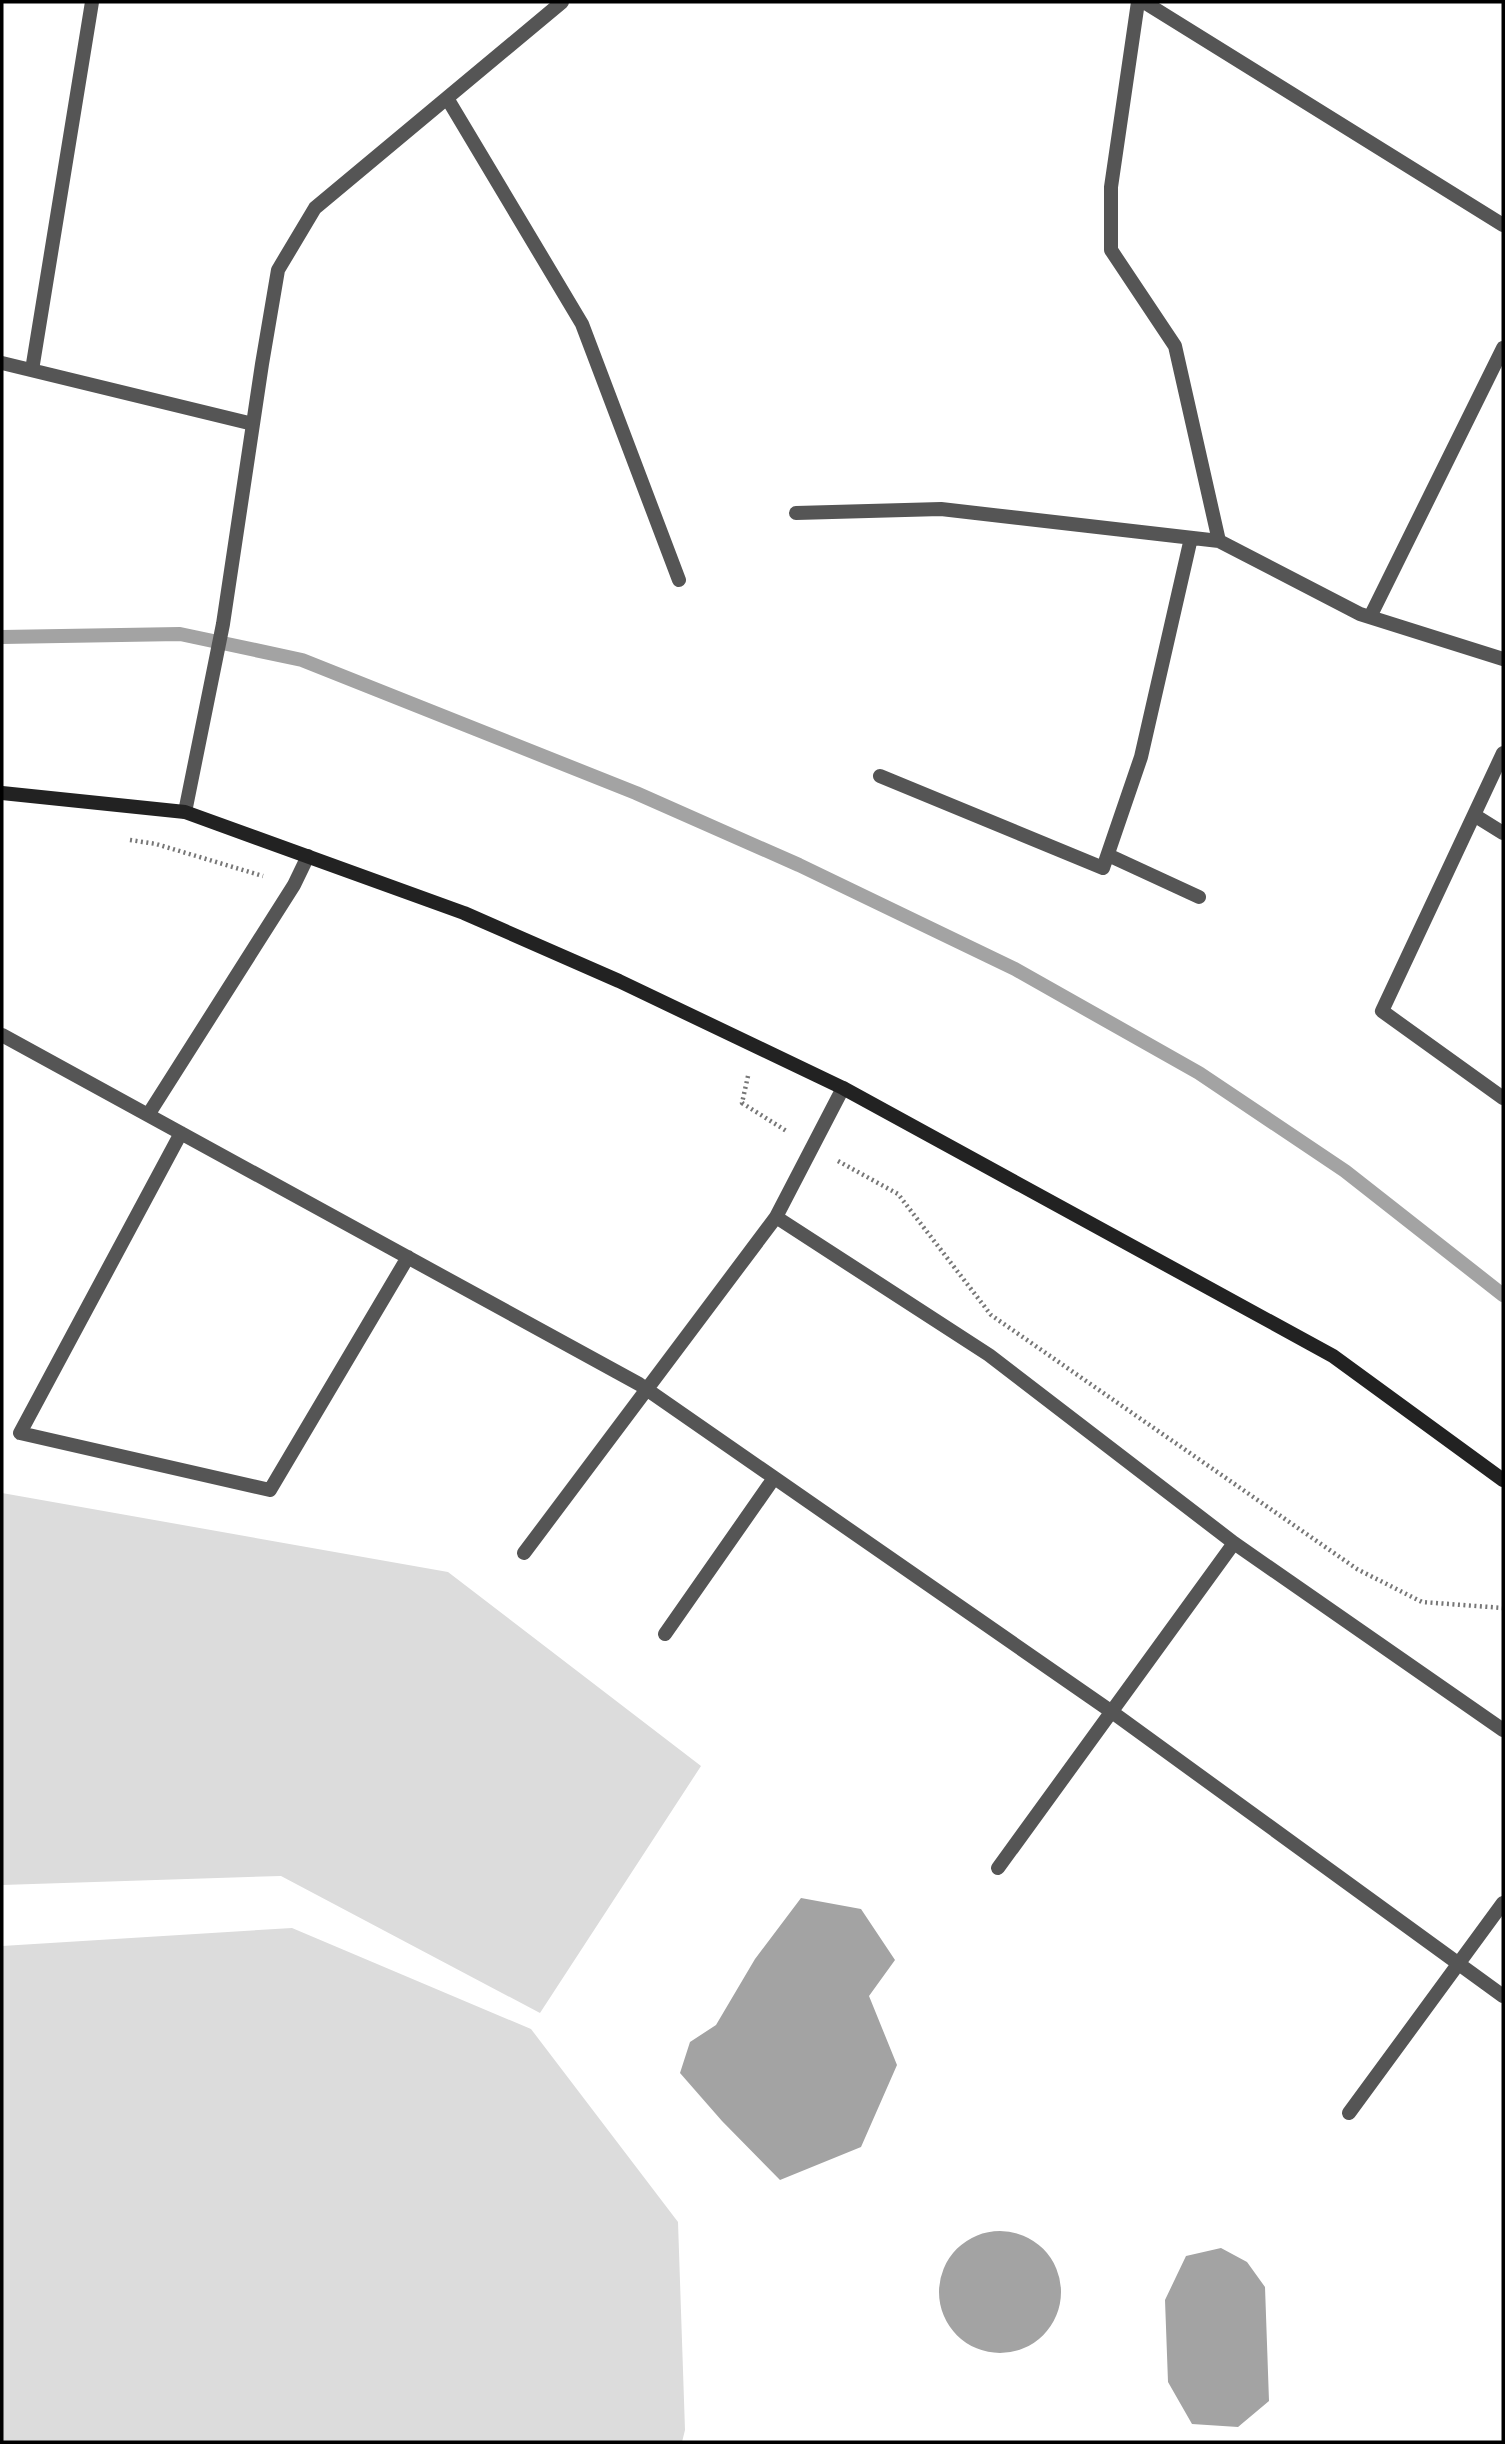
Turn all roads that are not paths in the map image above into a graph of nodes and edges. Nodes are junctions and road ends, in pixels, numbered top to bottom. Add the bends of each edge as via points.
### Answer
1 (93, 2) edge
2 (562, 2) edge
3 (1139, 2) edge
4 (1144, 2) edge
5 (447, 98) junction
6 (1503, 225) edge
7 (1503, 348) edge
8 (2, 363) edge
9 (32, 370) junction
10 (253, 425) junction
11 (796, 513) dead end
12 (1191, 538) junction
13 (1219, 541) junction
14 (679, 580) dead end
15 (1370, 617) junction
16 (1503, 659) edge
17 (1503, 753) edge
18 (880, 776) dead end
19 (2, 793) edge
20 (185, 812) junction
21 (1474, 815) junction
22 (1503, 833) edge
23 (1108, 855) junction
24 (308, 856) junction
25 (1199, 897) dead end
26 (2, 1035) edge
27 (844, 1088) junction
28 (1503, 1098) edge
29 (148, 1115) junction
30 (181, 1133) junction
31 (776, 1217) junction
32 (408, 1257) junction
33 (647, 1389) junction
34 (775, 1478) junction
35 (1503, 1480) edge
36 (1234, 1543) junction
37 (524, 1553) dead end
38 (665, 1634) dead end
39 (1112, 1712) junction
40 (1503, 1730) edge
41 (998, 1868) dead end
42 (1503, 1903) edge
43 (1459, 1963) junction
44 (1503, 1996) edge
45 (1349, 2113) dead end

1 - 9 street
2 - 5 street
3 - 13 street via 1111,187 1111,250 1175,346
4 - 6 street
5 - 10 street via 315,208 278,270
5 - 14 street via 582,324
7 - 15 street
8 - 9 street
9 - 10 street
10 - 20 street via 223,624
11 - 12 street via 941,509
12 - 13 street
12 - 23 street via 1141,757
13 - 15 street
15 - 16 street
17 - 21 street
18 - 23 street via 1103,868
19 - 20 street
20 - 24 street
21 - 22 street
21 - 28 street via 1382,1011
23 - 25 street
24 - 27 street via 464,913
24 - 29 street
26 - 29 street
27 - 31 street
27 - 35 street via 1333,1356
29 - 30 street
30 - 32 street
30 - 32 street via 20,1433 270,1490
31 - 33 street
31 - 36 street via 989,1355
32 - 33 street
33 - 34 street
33 - 37 street
34 - 38 street
34 - 39 street
36 - 39 street
36 - 40 street
39 - 41 street
39 - 43 street
42 - 43 street
43 - 44 street
43 - 45 street

